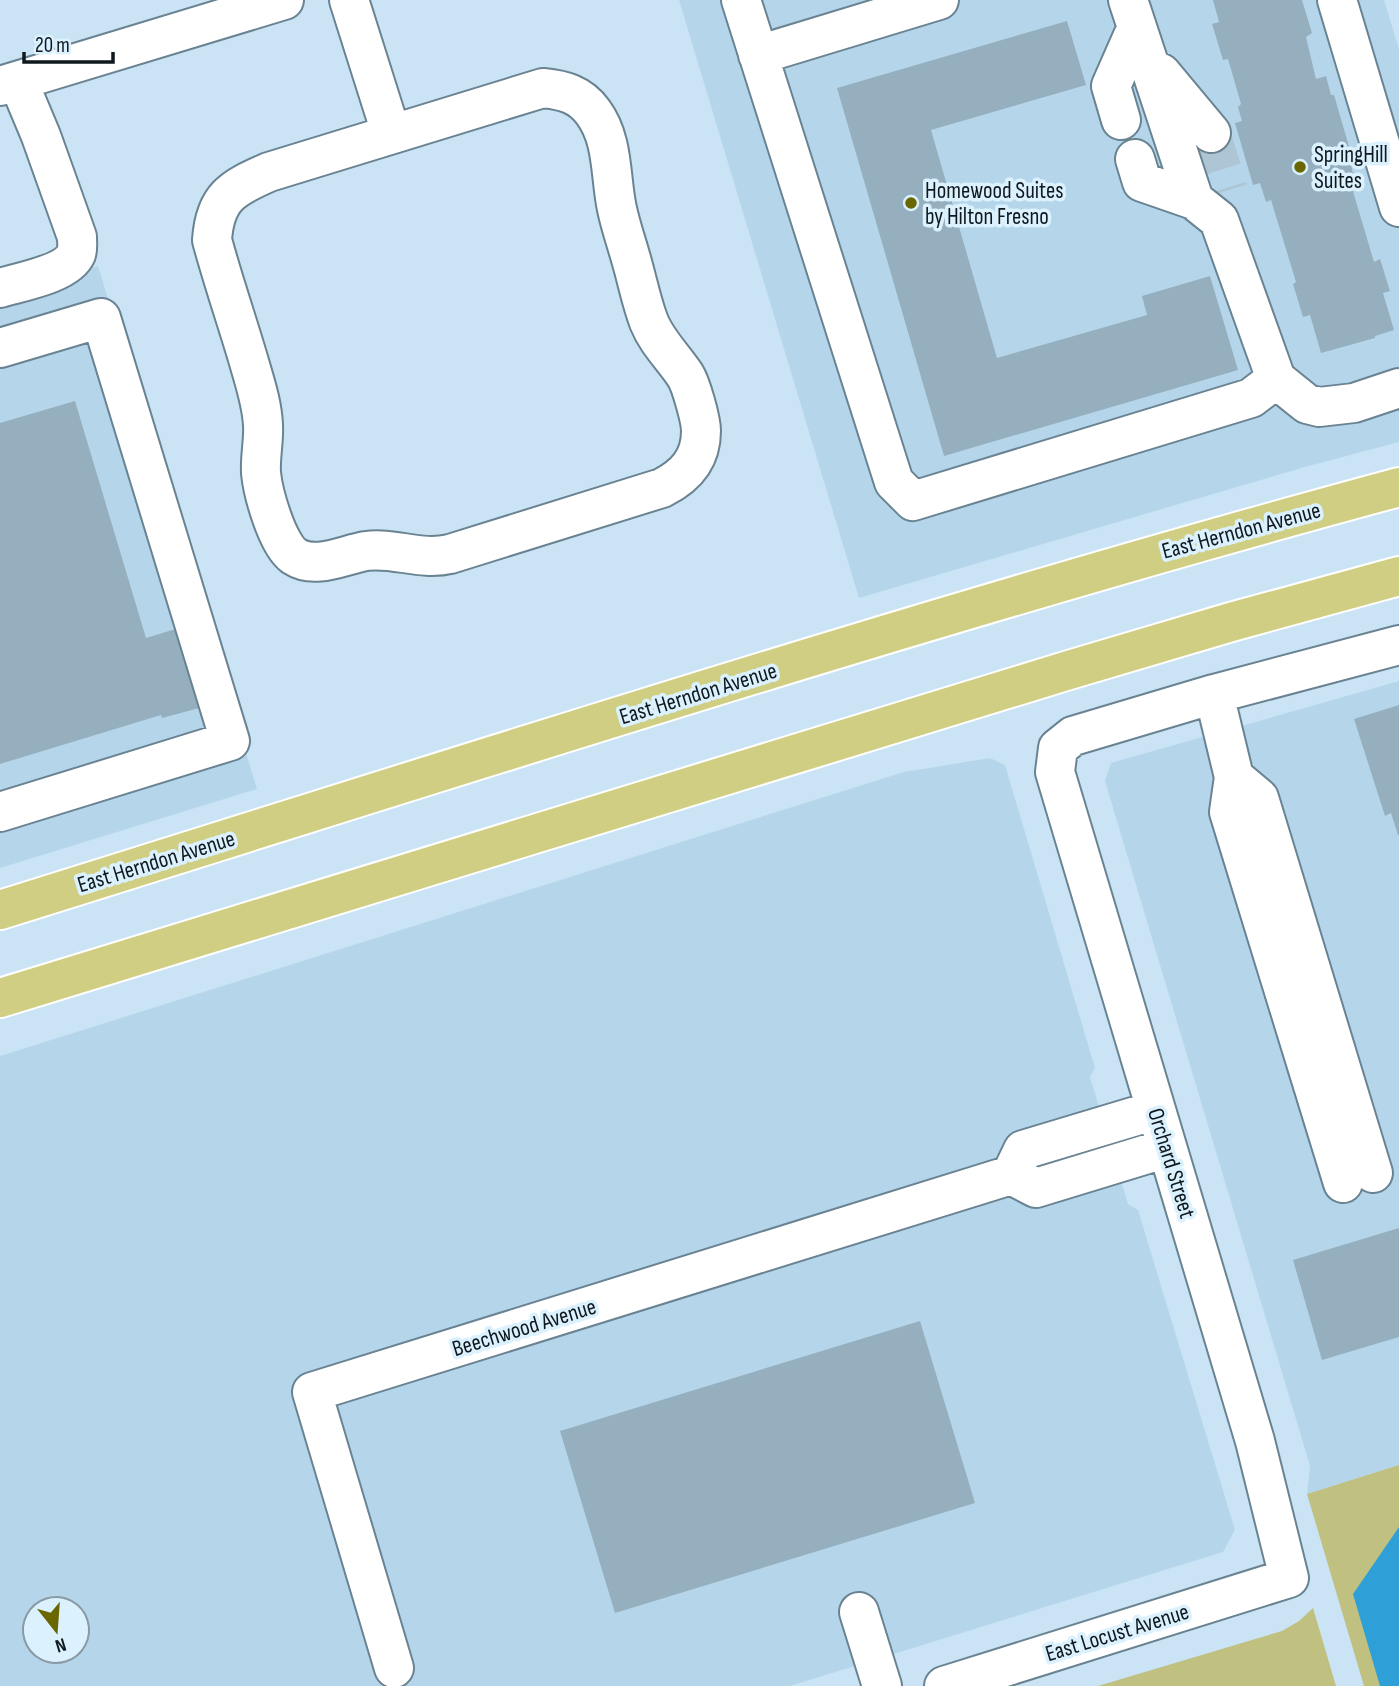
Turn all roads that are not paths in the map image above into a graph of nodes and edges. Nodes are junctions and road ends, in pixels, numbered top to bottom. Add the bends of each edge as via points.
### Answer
1 (284, 0) edge
2 (349, 0) edge
3 (741, 0) edge
4 (939, 0) edge
5 (1337, 0) edge
6 (1137, 27) edge
7 (758, 55) junction
8 (9, 84) edge
9 (1121, 120) dead end
10 (1211, 133) tunnel mouth
11 (391, 134) junction
12 (1135, 159) dead end
13 (1211, 195) junction
14 (1399, 207) edge
15 (0, 288) edge
16 (0, 348) edge
17 (1276, 379) junction
18 (1399, 388) edge
19 (1399, 487) edge
20 (1399, 576) edge
21 (1399, 645) edge
22 (1214, 694) junction
23 (0, 812) edge
24 (0, 909) edge
25 (0, 998) edge
26 (1156, 1110) junction
27 (1167, 1148) junction
28 (1011, 1175) junction
29 (1358, 1178) dead end
30 (1289, 1578) joint
31 (859, 1612) dead end
32 (399, 1680) edge
33 (882, 1686) edge
34 (944, 1686) edge

1 - 8 street
2 - 11 street
3 - 7 street
4 - 7 street
5 - 14 street
6 - 9 street via 1111,86
6 - 10 street
6 - 13 street
7 - 17 street via 894,482 913,501 1251,397
8 - 15 street via 41,136 77,237 77,252 58,270
11 - 11 street via 241,184 222,200 214,220 212,240 259,398 265,496 283,543 292,554 321,562 368,551 435,558 679,479 699,451 701,429 687,377 650,323 617,211 609,147 593,111 564,90 543,88
12 - 13 street via 1142,183
13 - 17 street
16 - 23 street via 101,318 230,741
17 - 18 street via 1307,404 1319,407
19 - 24 main road, East Herndon Avenue via 1026,591
20 - 25 main road via 1069,670
21 - 22 street
22 - 26 street, Orchard Street via 1073,736 1058,748 1055,772
22 - 29 street via 1234,777 1259,798
26 - 27 street, Orchard Street
26 - 28 street via 1023,1150
27 - 28 street via 1036,1188
27 - 30 street, Orchard Street via 1255,1441
28 - 32 street, Beechwood Avenue via 312,1392
30 - 34 street, East Locust Avenue
31 - 33 street

